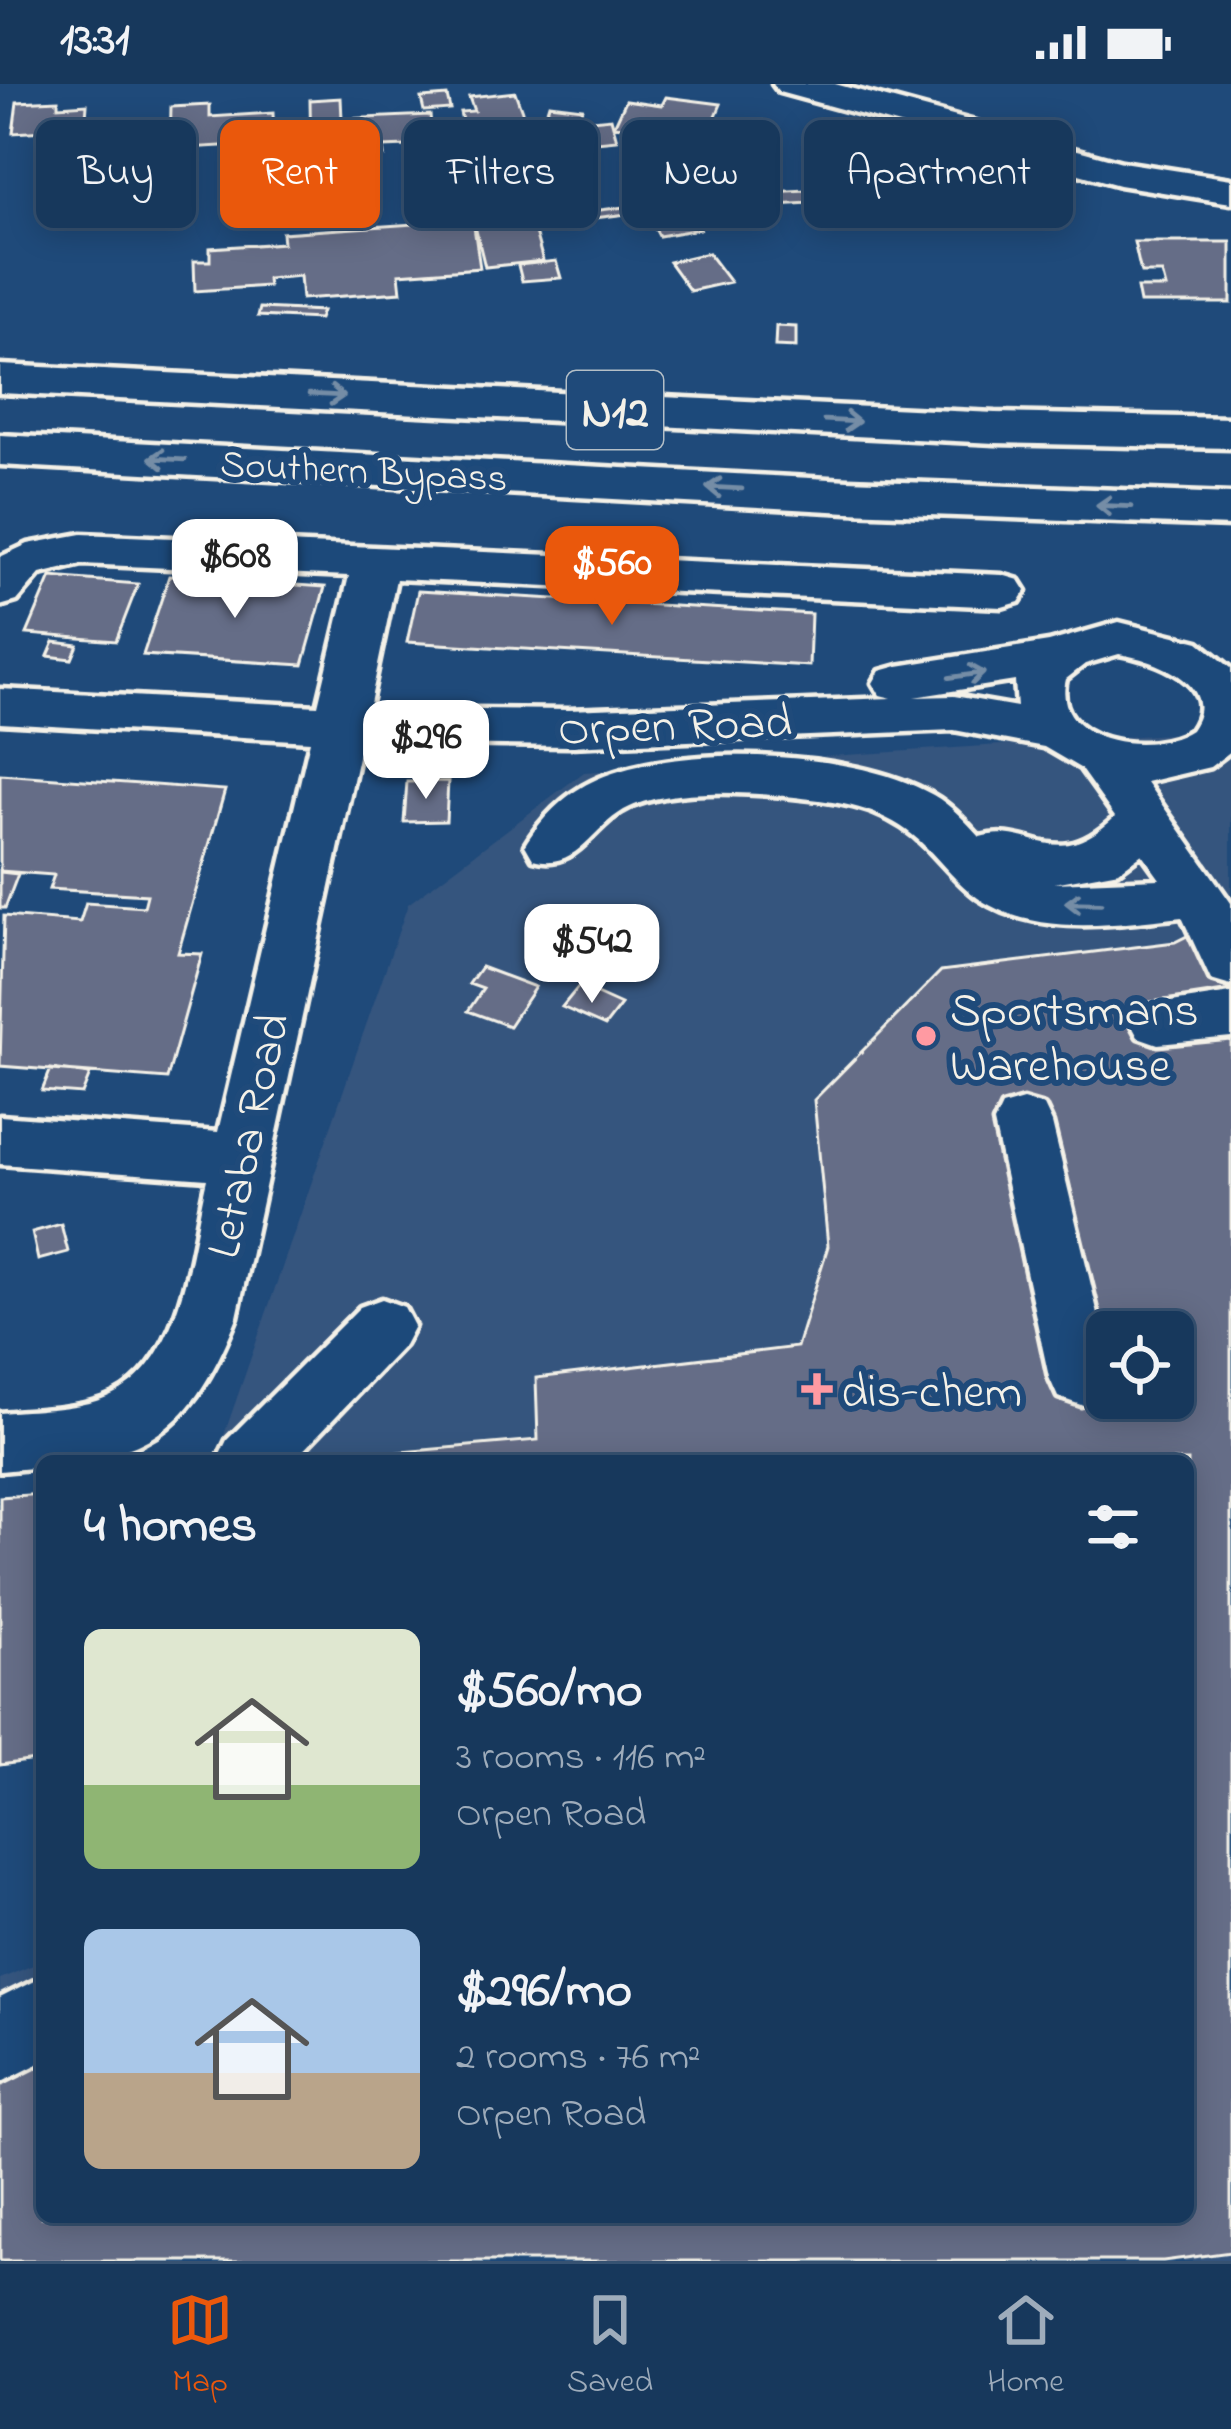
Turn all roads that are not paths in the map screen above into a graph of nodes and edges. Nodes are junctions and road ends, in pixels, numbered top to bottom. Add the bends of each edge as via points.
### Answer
1 (792, 84) edge
2 (1231, 191) edge
3 (0, 379) edge
4 (1231, 433) edge
5 (0, 450) edge
6 (1231, 510) edge
7 (376, 562) junction
8 (0, 590) edge
9 (1002, 591) dead end
10 (1150, 642) junction
11 (1231, 646) edge
12 (1058, 657) junction
13 (0, 678) edge
14 (0, 706) edge
15 (343, 711) junction
16 (1213, 734) edge
17 (1080, 744) junction
18 (1145, 820) junction
19 (953, 840) junction
20 (552, 845) dead end
21 (1200, 895) junction
22 (1231, 965) edge
23 (1231, 1015) edge
24 (1158, 1022) dead end
25 (1023, 1123) dead end
26 (0, 1140) edge
27 (241, 1158) junction
28 (382, 1326) dead end
29 (1081, 1376) dead end
30 (0, 1442) edge
31 (256, 1455) edge
32 (36, 2020) edge
33 (0, 2044) edge

1 - 2 street via 1119,173
3 -> 4 highway, Southern Bypass / N12
6 -> 5 highway, Southern Bypass / N12
7 - 8 street via 82,549 35,556
7 - 9 street
7 - 15 street, Letaba Road
10 - 11 street
10 - 12 street via 1090,642
10 - 16 street via 1202,667 1218,686 1225,706
15 -> 12 street, Orpen Road via 835,688
12 - 17 street via 1039,685 1041,706
13 - 15 street, Orpen Road
14 - 15 street, Orpen Road
15 - 17 street, Orpen Road via 657,727 954,713
15 - 27 street, Letaba Road
16 - 17 street via 1160,763
16 - 21 street
17 - 18 street
18 - 19 street via 1103,856 1061,864 1019,861
18 - 21 street
19 - 20 street via 917,809 865,787 736,778 616,790
21 -> 19 street via 1088,905 1033,900 988,882
21 - 22 street
23 - 24 street
25 - 29 street
26 - 27 street
27 - 30 street, Letaba Road via 206,1317 193,1353 165,1391 119,1426
28 - 31 street
32 - 33 street

